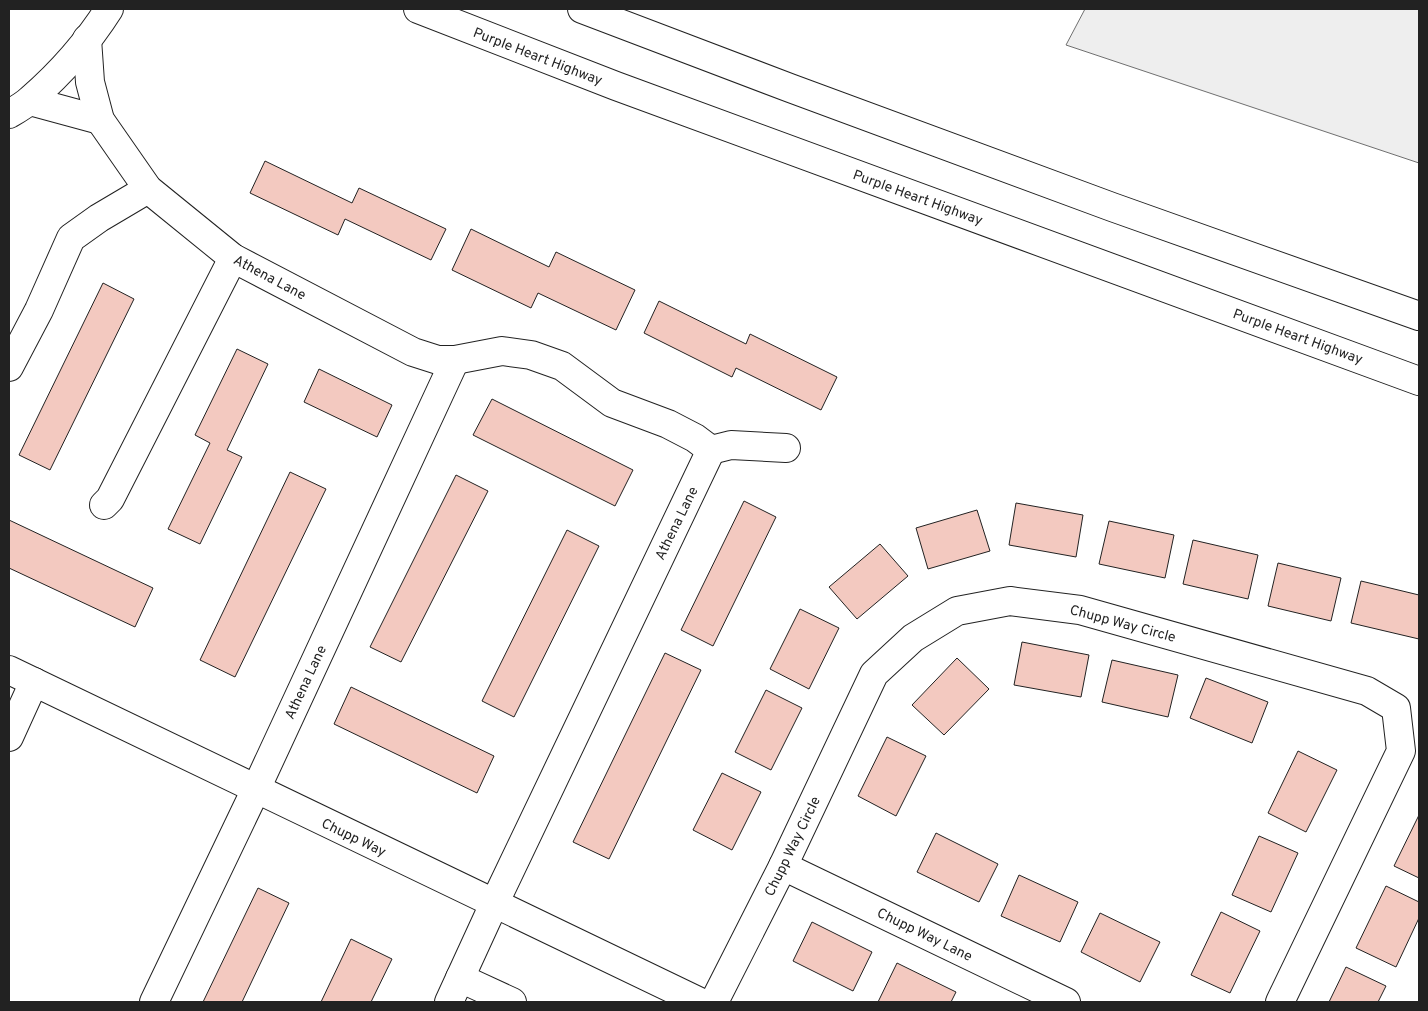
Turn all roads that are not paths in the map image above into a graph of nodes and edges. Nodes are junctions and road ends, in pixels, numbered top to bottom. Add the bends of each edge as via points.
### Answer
1 (109, 9) edge
2 (418, 9) edge
3 (582, 9) edge
4 (87, 39) junction
5 (19, 108) edge
6 (100, 120) junction
7 (148, 189) junction
8 (233, 258) junction
9 (1419, 316) edge
10 (455, 360) junction
11 (9, 367) edge
12 (1419, 380) edge
13 (786, 448) dead end
14 (711, 450) junction
15 (104, 505) dead end
16 (9, 670) edge
17 (34, 682) junction
18 (9, 737) edge
19 (256, 789) junction
20 (783, 866) junction
21 (494, 904) junction
22 (460, 978) junction
23 (154, 1002) edge
24 (449, 1002) edge
25 (512, 1002) edge
26 (700, 1002) edge
27 (714, 1002) edge
28 (1066, 1002) edge
29 (1280, 1002) edge

1 - 4 main road
2 - 12 main road, Purple Heart Highway via 635,93
3 - 9 main road via 1112,208
4 - 5 main road via 71,60
4 - 6 main road, Athena Lane via 90,82
5 - 6 main road
6 - 7 main road, Athena Lane
7 - 8 main road, Athena Lane
7 - 11 main road via 71,238
8 - 10 main road, Athena Lane via 414,352 438,360
8 - 15 main road via 110,499
10 - 14 main road, Athena Lane via 502,350 531,355 562,366 612,403 668,424
10 - 19 main road, Athena Lane
13 - 14 main road via 731,445
14 - 21 main road, Athena Lane
16 - 17 main road, Chupp Way
17 - 18 main road
17 - 19 main road, Chupp Way
19 - 21 main road, Chupp Way
19 - 23 main road, Athena Lane
20 - 27 main road, Chupp Way Circle
20 - 28 main road, Chupp Way Lane
20 - 29 main road, Chupp Way Circle via 874,674 913,638 956,611 1010,601 1080,610 1367,691 1396,708 1401,751
21 - 22 main road, Athena Lane
21 - 26 main road, Chupp Way
22 - 24 main road, Athena Lane
22 - 25 main road

